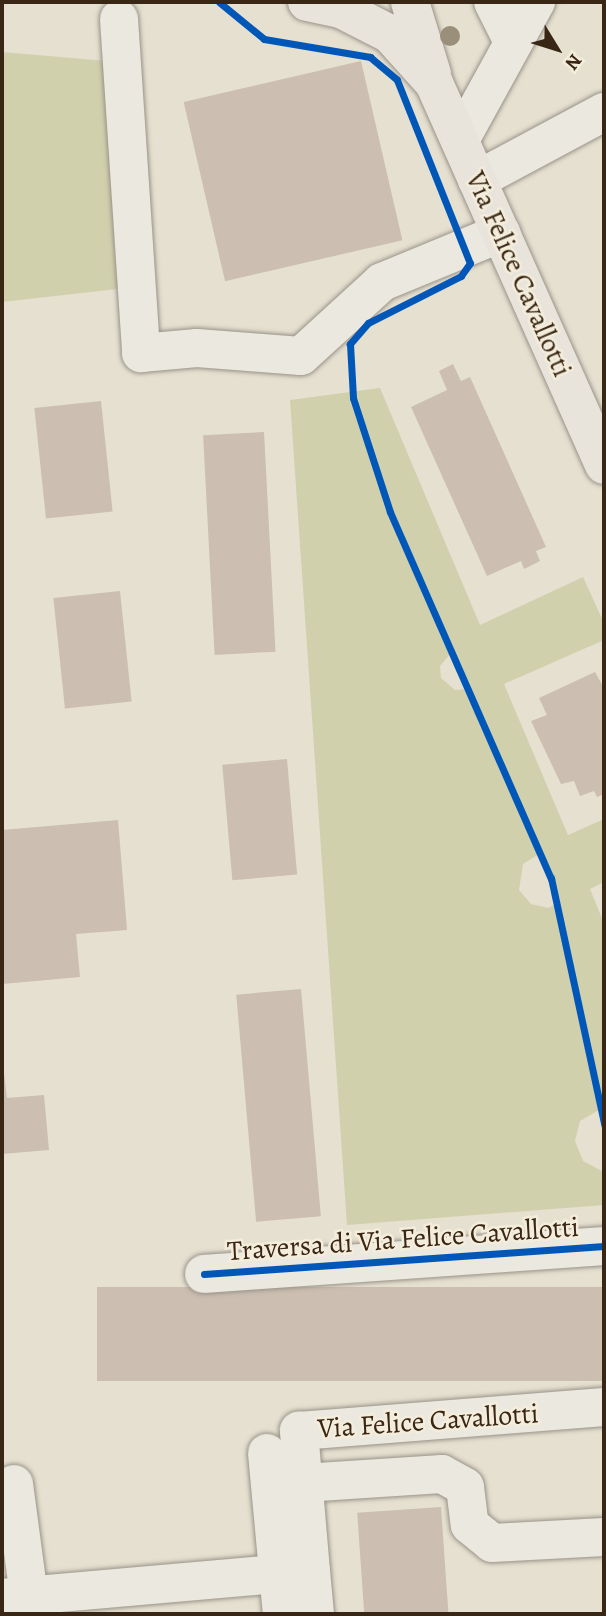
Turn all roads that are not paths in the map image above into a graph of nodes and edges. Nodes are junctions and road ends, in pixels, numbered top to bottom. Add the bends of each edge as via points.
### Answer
1 (307, 2) edge
2 (410, 2) edge
3 (493, 2) edge
4 (536, 2) edge
5 (104, 13) edge
6 (513, 42) junction
7 (434, 83) junction
8 (604, 112) edge
9 (460, 140) junction
10 (477, 180) junction
11 (501, 233) junction
12 (604, 465) edge
13 (604, 1246) edge
14 (204, 1274) dead end
15 (604, 1407) edge
16 (267, 1452) dead end
17 (303, 1483) junction
18 (15, 1484) dead end
19 (604, 1537) edge
20 (295, 1573) junction
21 (15, 1597) edge
22 (282, 1614) edge
23 (315, 1614) edge

1 - 7 main road, Via Felice Cavallotti via 341,9 390,34
2 - 7 main road, Via Felice Cavallotti
3 - 6 street
4 - 6 street
5 - 11 street via 141,353 197,348 301,356 382,282
6 - 9 street
7 - 9 main road, Via Felice Cavallotti
8 - 10 street
9 - 10 main road, Via Felice Cavallotti
10 - 11 main road, Via Felice Cavallotti
11 - 12 main road, Via Felice Cavallotti
13 - 14 street, Traversa di Via Felice Cavallotti
15 - 17 street, Via Felice Cavallotti via 299,1431
16 - 20 street
17 - 19 street via 442,1474 465,1487 470,1525 492,1543
17 - 20 street, Via Felice Cavallotti
18 - 21 street
20 - 21 street
20 - 22 street
20 - 23 street

